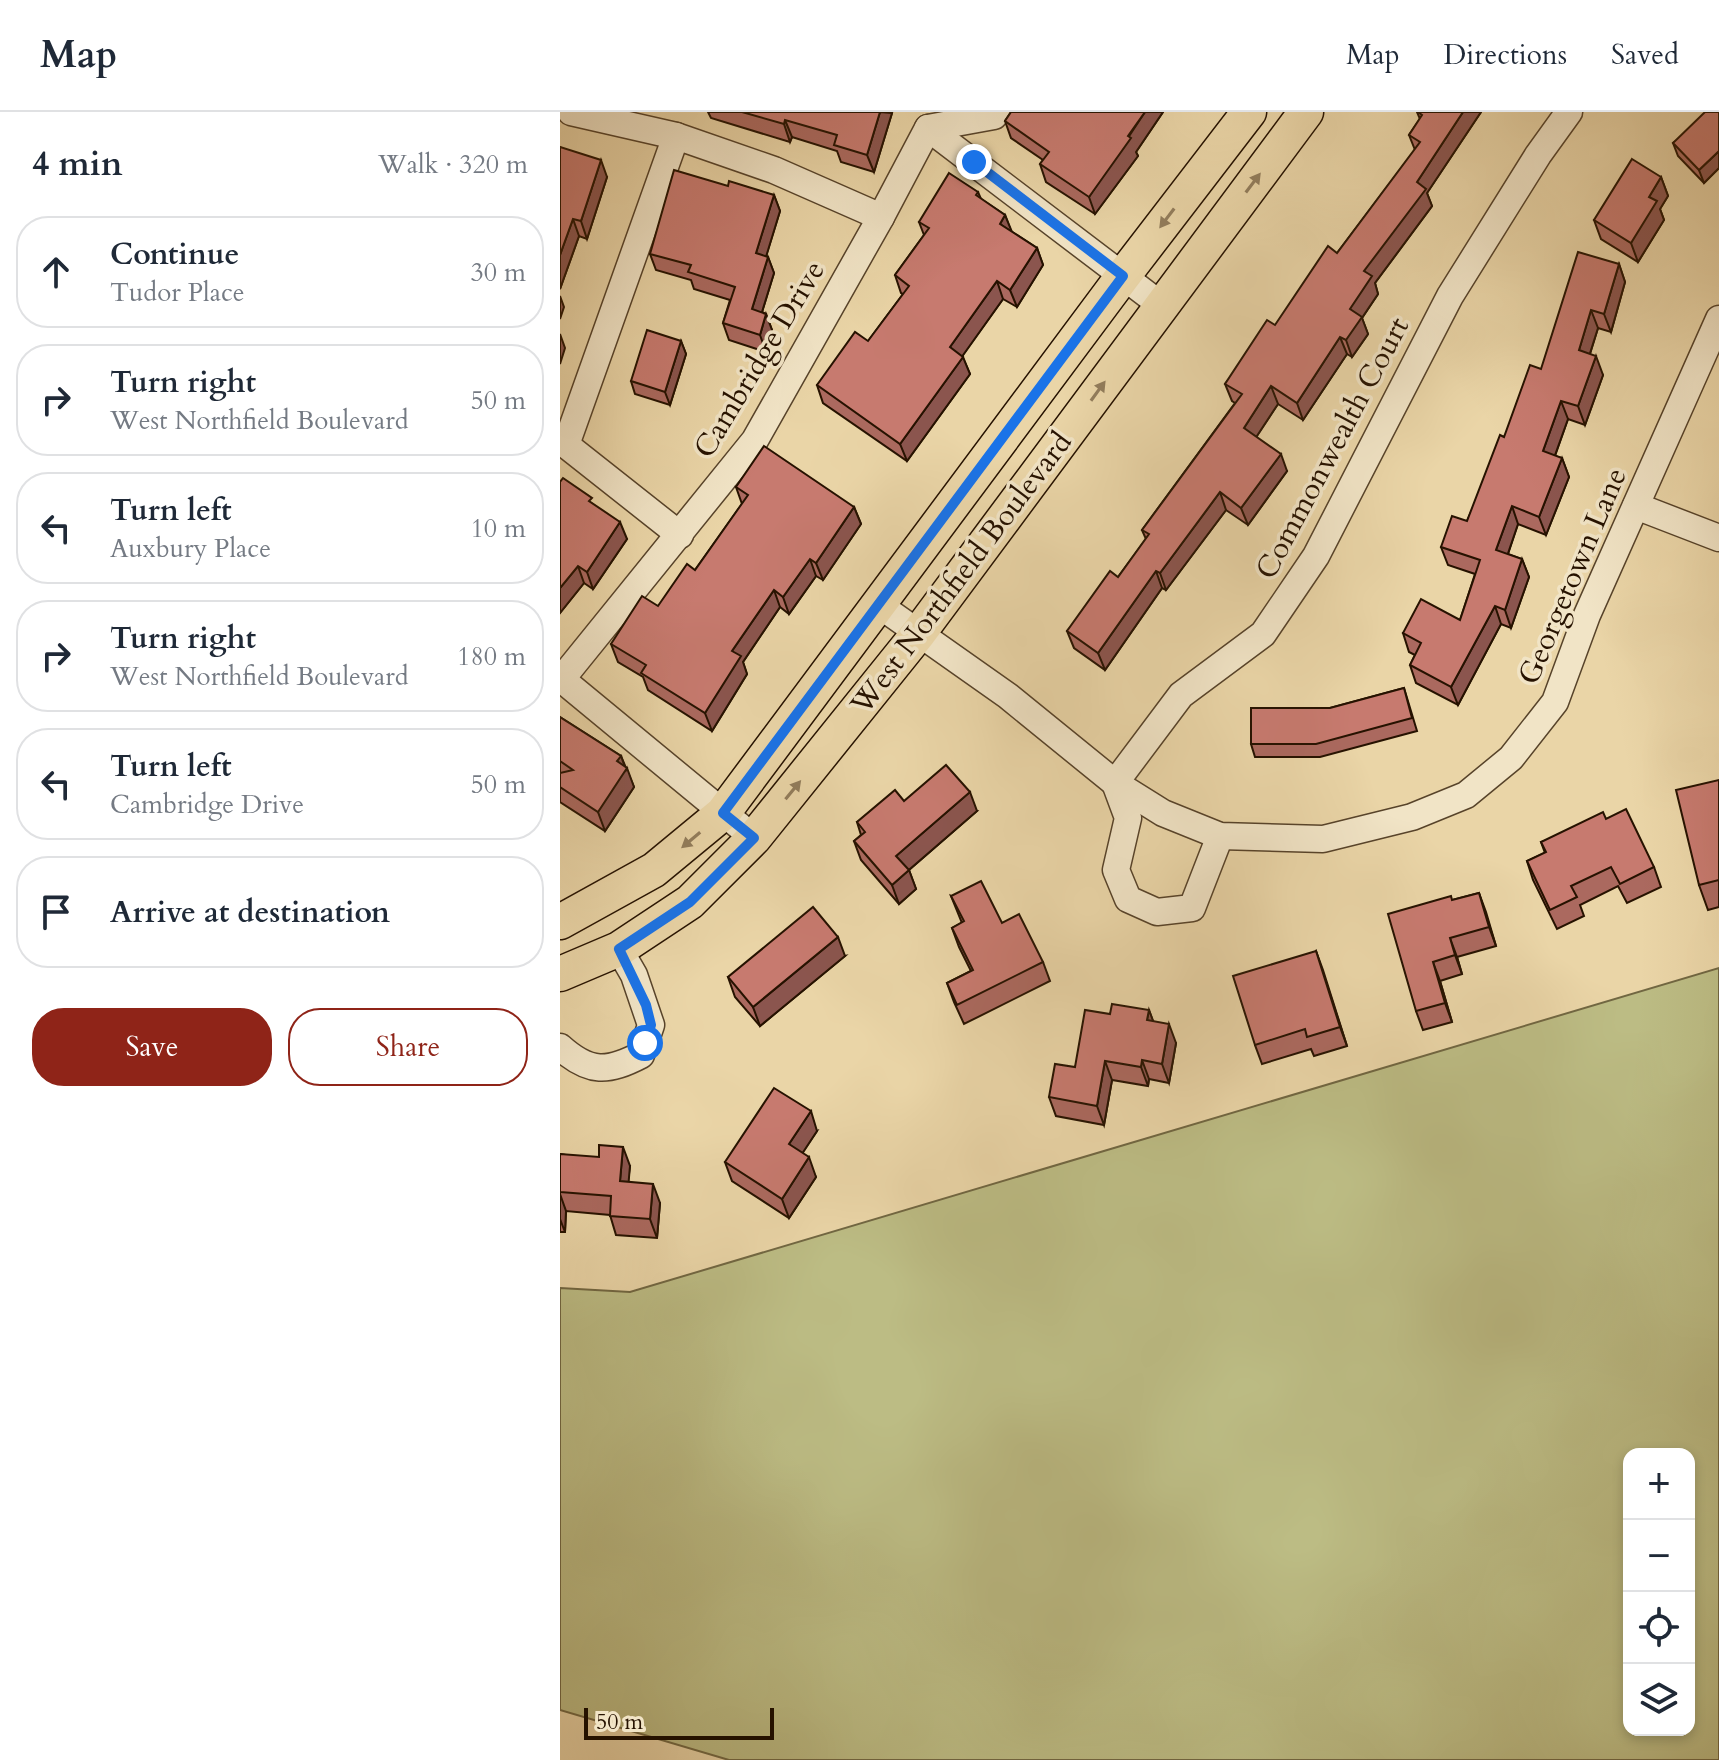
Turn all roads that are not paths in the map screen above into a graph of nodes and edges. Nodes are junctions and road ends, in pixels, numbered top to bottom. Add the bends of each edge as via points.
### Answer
1 (571, 112) edge
2 (997, 112) edge
3 (1249, 112) edge
4 (1306, 112) edge
5 (1569, 112) edge
6 (928, 128) junction
7 (676, 136) junction
8 (881, 217) junction
9 (1123, 276) junction
10 (1161, 305) junction
11 (1719, 319) edge
12 (563, 444) edge
13 (1636, 506) junction
14 (680, 535) junction
15 (1719, 538) edge
16 (879, 605) junction
17 (918, 634) junction
18 (560, 679) edge
19 (1115, 783) junction
20 (723, 813) junction
21 (1220, 836) junction
22 (754, 838) junction
23 (560, 922) edge
24 (619, 949) junction
25 (560, 974) edge
26 (560, 1047) edge

1 - 7 street
2 - 6 street
3 -> 9 main road, West Northfield Boulevard
10 -> 4 main road, West Northfield Boulevard
5 - 19 street, Commonwealth Court via 1450,296 1316,556 1263,634 1181,695
6 - 8 street, Cambridge Drive
6 - 9 street
7 - 8 street via 774,170
7 - 12 street
8 - 14 street, Cambridge Drive via 755,440
9 - 10 street
9 - 16 main road, West Northfield Boulevard
17 -> 10 main road, West Northfield Boulevard
11 - 13 street, Georgetown Lane
12 - 14 street
13 - 15 street
13 - 21 street, Georgetown Lane via 1555,702 1511,758 1466,795 1412,817 1323,839
14 - 18 street, Cambridge Drive
16 - 17 street, Georgetown Lane
16 - 20 main road, West Northfield Boulevard
17 - 19 street, Georgetown Lane via 1008,696
22 -> 17 main road, West Northfield Boulevard
18 - 20 street
19 - 21 street, Georgetown Lane via 1163,813
19 - 21 street via 1128,818 1116,870 1128,899 1157,912 1192,908
20 - 22 street
20 -> 23 main road, West Northfield Boulevard via 654,870
22 - 24 main road, West Northfield Boulevard via 690,902
24 - 25 main road, West Northfield Boulevard
24 - 26 street via 651,1025 641,1055 616,1068 584,1065

